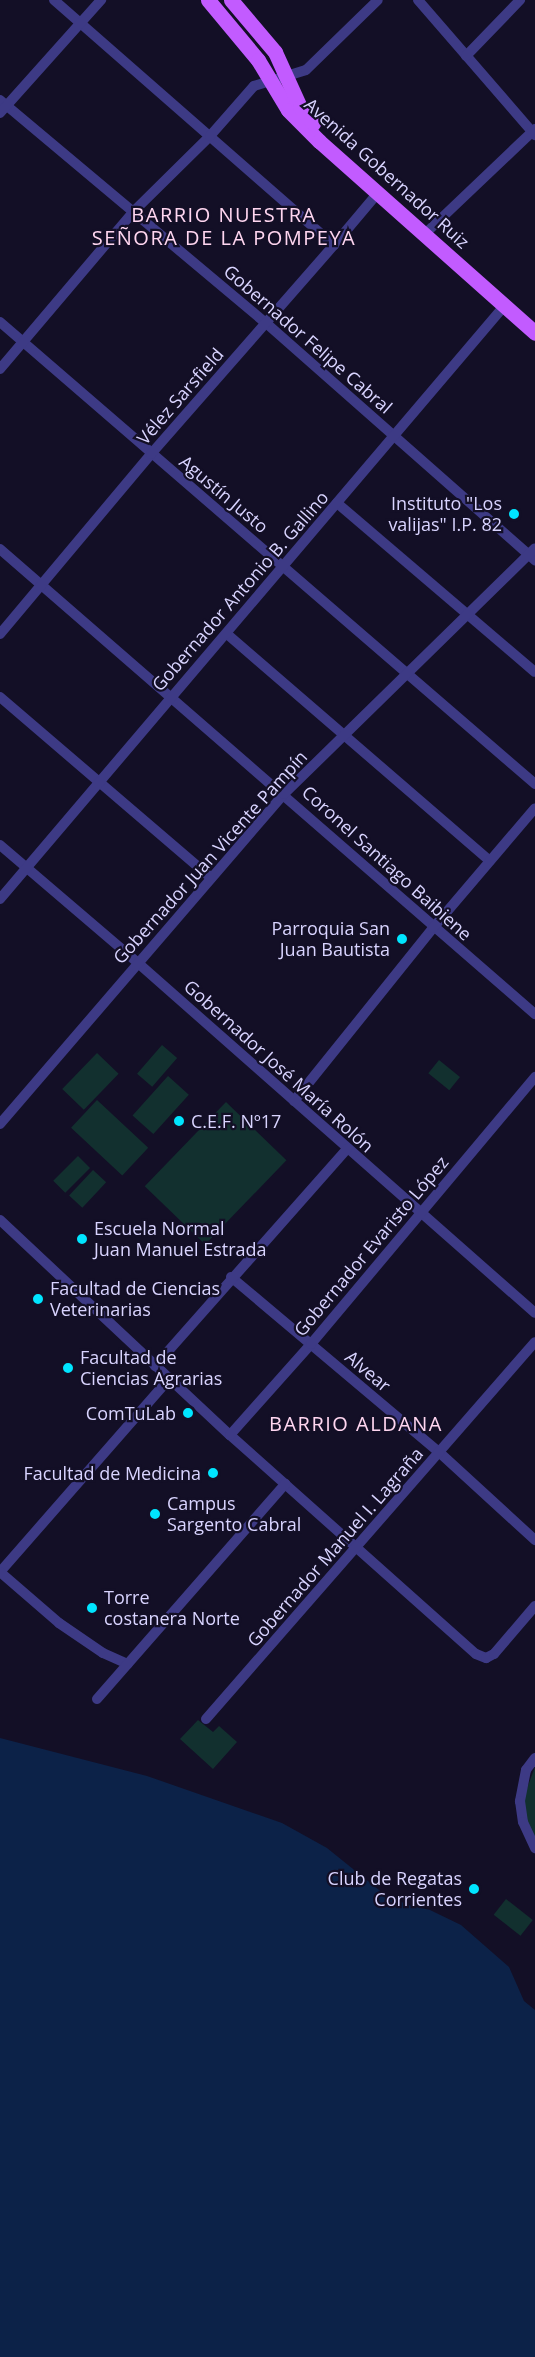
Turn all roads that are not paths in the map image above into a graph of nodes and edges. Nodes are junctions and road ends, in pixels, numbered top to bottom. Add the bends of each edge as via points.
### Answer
1 (54, 0) edge
2 (101, 0) edge
3 (208, 0) edge
4 (231, 0) edge
5 (378, 0) edge
6 (417, 0) edge
7 (520, 0) edge
8 (79, 25) junction
9 (466, 56) junction
10 (287, 77) junction
11 (269, 80) junction
12 (2, 106) edge
13 (534, 132) edge
14 (210, 136) junction
15 (372, 178) junction
16 (377, 194) junction
17 (134, 211) junction
18 (430, 229) junction
19 (334, 245) junction
20 (505, 305) junction
21 (535, 320) edge
22 (0, 322) edge
23 (266, 323) junction
24 (535, 333) edge
25 (24, 342) junction
26 (0, 369) edge
27 (394, 436) junction
28 (151, 454) junction
29 (337, 503) junction
30 (0, 549) edge
31 (533, 554) edge
32 (284, 566) junction
33 (41, 585) junction
34 (469, 615) junction
35 (0, 634) edge
36 (227, 634) junction
37 (535, 672) edge
38 (408, 674) junction
39 (171, 696) junction
40 (0, 697) edge
41 (345, 734) junction
42 (100, 781) junction
43 (535, 784) edge
44 (284, 794) junction
45 (535, 808) edge
46 (0, 845) edge
47 (490, 861) junction
48 (28, 869) junction
49 (211, 878) junction
50 (0, 899) edge
51 (433, 928) junction
52 (138, 963) junction
53 (535, 1014) edge
54 (535, 1077) edge
55 (294, 1101) junction
56 (0, 1124) edge
57 (346, 1149) junction
58 (421, 1214) junction
59 (0, 1220) edge
60 (231, 1277) junction
61 (535, 1312) edge
62 (535, 1342) edge
63 (311, 1344) junction
64 (155, 1366) junction
65 (169, 1379) junction
66 (230, 1435) junction
67 (440, 1452) junction
68 (285, 1484) junction
69 (535, 1540) edge
70 (357, 1548) junction
71 (0, 1572) edge
72 (535, 1606) edge
73 (128, 1664) junction
74 (97, 1699) dead end
75 (206, 1719) dead end
76 (535, 1758) edge
77 (535, 1848) edge

1 - 8 street
2 - 8 street
3 - 11 main road, Avenida Gobernador Ruiz via 258,60
4 - 10 main road, Avenida Gobernador Ruiz via 275,52
5 - 10 street via 306,70
6 - 9 street
7 - 9 street
8 - 12 street
8 - 14 street
9 - 13 street
10 - 11 street
10 - 15 main road, Avenida Gobernador Ruiz via 300,107 313,123
11 - 14 street via 254,86
11 - 16 main road, Avenida Gobernador Ruiz via 288,110
12 - 17 street, Gobernador Felipe Cabral
13 - 18 street
14 - 17 street
14 - 19 street
15 - 16 street
15 - 18 main road, Avenida Gobernador Ruiz
16 - 19 street, Vélez Sarsfield
16 - 20 main road, Avenida Gobernador Ruiz
17 - 23 street, Gobernador Felipe Cabral
17 - 25 street
18 - 21 main road, Avenida Gobernador Ruiz
19 - 23 street, Vélez Sarsfield
20 - 24 main road, Avenida Gobernador Ruiz
20 - 27 street, Gobernador Antonio B. Gallino
22 - 25 street, Agustín Justo
23 - 27 street, Gobernador Felipe Cabral
23 - 28 street, Vélez Sarsfield
25 - 26 street
25 - 28 street, Agustín Justo
27 - 29 street, Gobernador Antonio B. Gallino
27 - 31 street, Gobernador Felipe Cabral
28 - 32 street, Agustín Justo
28 - 33 street, Vélez Sarsfield
29 - 32 street, Gobernador Antonio B. Gallino
29 - 34 street
30 - 33 street, Coronel Santiago Baibiene
31 - 34 street, Gobernador Juan Vicente Pampín
32 - 36 street, Gobernador Antonio B. Gallino
32 - 38 street, Agustín Justo
33 - 35 street, Vélez Sarsfield
33 - 39 street, Coronel Santiago Baibiene
34 - 37 street
34 - 38 street, Gobernador Juan Vicente Pampín
36 - 39 street, Gobernador Antonio B. Gallino
36 - 41 street
38 - 41 street, Gobernador Juan Vicente Pampín
38 - 43 street, Agustín Justo
39 - 42 street, Gobernador Antonio B. Gallino
39 - 44 street, Coronel Santiago Baibiene
40 - 42 street
41 - 44 street, Gobernador Juan Vicente Pampín
41 - 47 street
42 - 48 street, Gobernador Antonio B. Gallino
42 - 49 street
44 - 49 street, Gobernador Juan Vicente Pampín
44 - 51 street, Coronel Santiago Baibiene
45 - 47 street
46 - 48 street, Gobernador José María Rolón
47 - 51 street
48 - 50 street, Gobernador Antonio B. Gallino
48 - 52 street, Gobernador José María Rolón
49 - 52 street, Gobernador Juan Vicente Pampín
51 - 53 street, Coronel Santiago Baibiene
51 - 55 street
52 - 55 street, Gobernador José María Rolón
52 - 56 street, Gobernador Juan Vicente Pampín
54 - 58 street, Gobernador Evaristo López
55 - 57 street, Gobernador José María Rolón
57 - 58 street, Gobernador José María Rolón
57 - 60 street
58 - 61 street, Gobernador José María Rolón
58 - 63 street, Gobernador Evaristo López
59 - 64 street
60 - 63 street, Alvear
60 - 64 street
62 - 67 street, Gobernador Manuel I. Lagraña
63 - 66 street, Gobernador Evaristo López
63 - 67 street, Alvear
64 - 65 street
65 - 66 street
65 - 71 street
66 - 68 street
67 - 69 street, Alvear
67 - 70 street, Gobernador Manuel I. Lagraña
68 - 70 street
68 - 73 street
70 - 72 street via 476,1654 486,1658 494,1654
70 - 75 street, Gobernador Manuel I. Lagraña
71 - 73 street via 59,1623 103,1653
73 - 74 street
76 - 77 street via 526,1770 520,1801 523,1822

